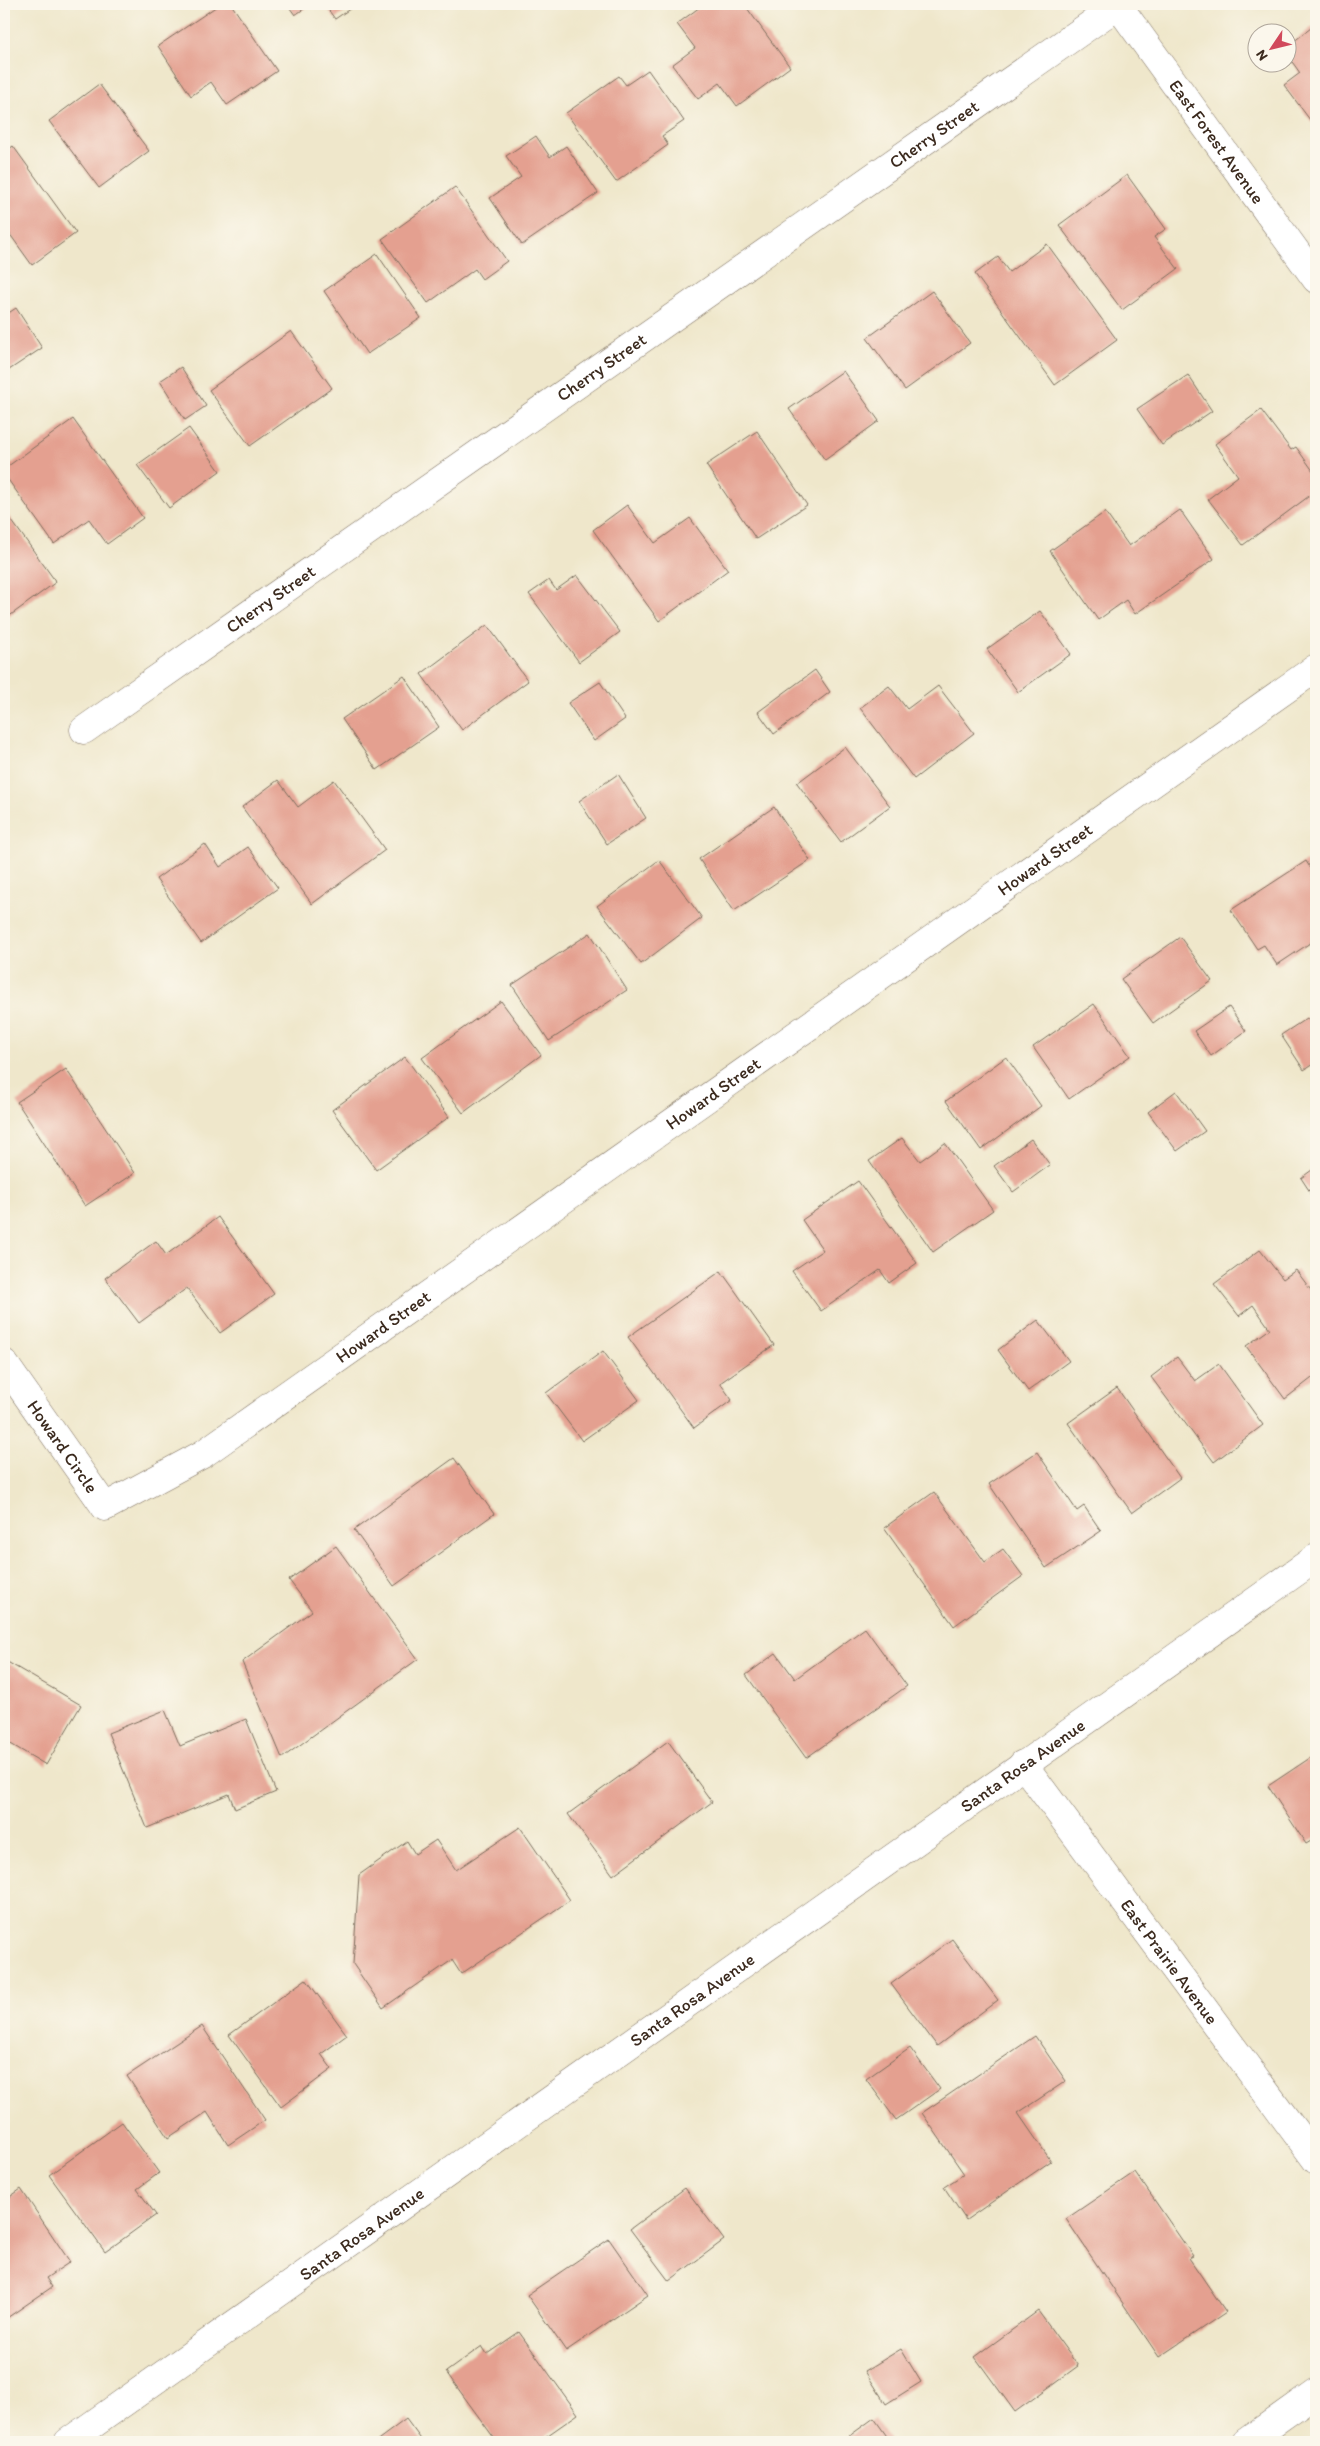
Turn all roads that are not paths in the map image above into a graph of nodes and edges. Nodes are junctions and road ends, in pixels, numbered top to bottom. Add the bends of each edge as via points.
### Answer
1 (1118, 4) edge
2 (1316, 279) edge
3 (1316, 668) edge
4 (84, 730) dead end
5 (4, 1363) edge
6 (105, 1507) joint
7 (1316, 1558) edge
8 (1023, 1764) junction
9 (1316, 2160) edge
10 (1316, 2392) edge
11 (68, 2442) edge
12 (1246, 2442) edge

1 - 2 street, East Forest Avenue
1 - 4 street, Cherry Street
3 - 6 street, Howard Street via 203,1454
5 - 6 street, Howard Circle
7 - 8 street, Santa Rosa Avenue
8 - 9 street, East Prairie Avenue
8 - 11 street, Santa Rosa Avenue
10 - 12 street

